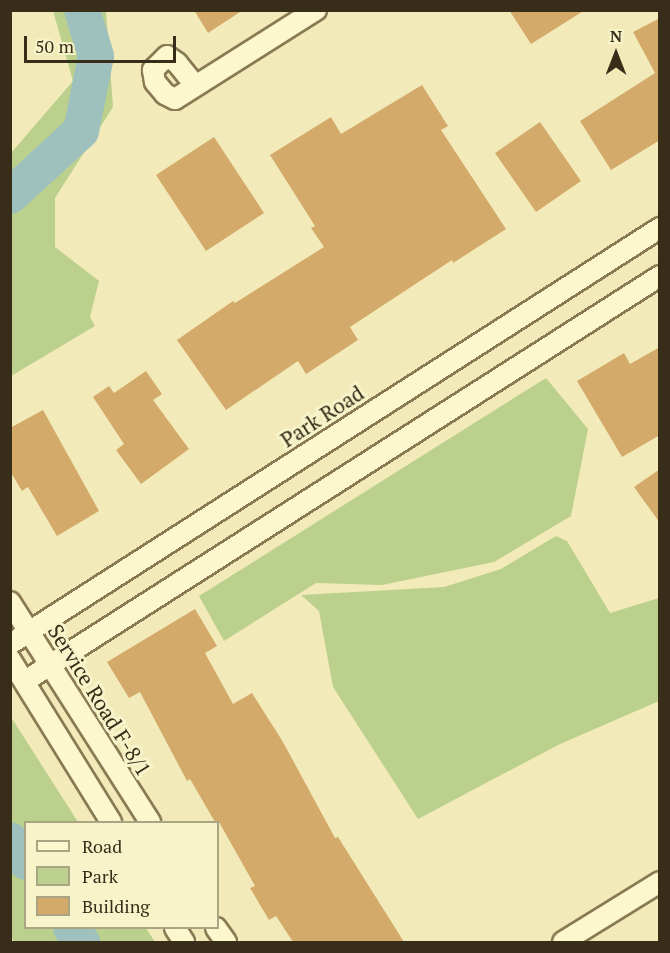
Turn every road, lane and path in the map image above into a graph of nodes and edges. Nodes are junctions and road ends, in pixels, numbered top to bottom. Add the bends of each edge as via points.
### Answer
1 (316, 10) edge
2 (194, 84) dead end
3 (660, 228) edge
4 (660, 276) edge
5 (10, 602) edge
6 (29, 632) junction
7 (10, 644) edge
8 (10, 658) edge
9 (49, 664) junction
10 (25, 681) junction
11 (110, 821) edge
12 (149, 821) edge
13 (660, 882) edge
14 (176, 929) edge
15 (217, 929) edge
16 (184, 942) edge
17 (226, 942) edge
18 (563, 942) edge

1 - 2 street via 175,99 155,82 153,70 167,56
3 - 6 street, Park Road
4 - 9 street
5 - 6 street, Service Road F-8/1
6 - 7 street, Park Road
6 - 9 street, Service Road F-8/1
8 - 10 street
9 - 10 street
9 - 12 street, Service Road F-8/1
10 - 11 street
13 - 18 street
14 - 16 street
15 - 17 street

